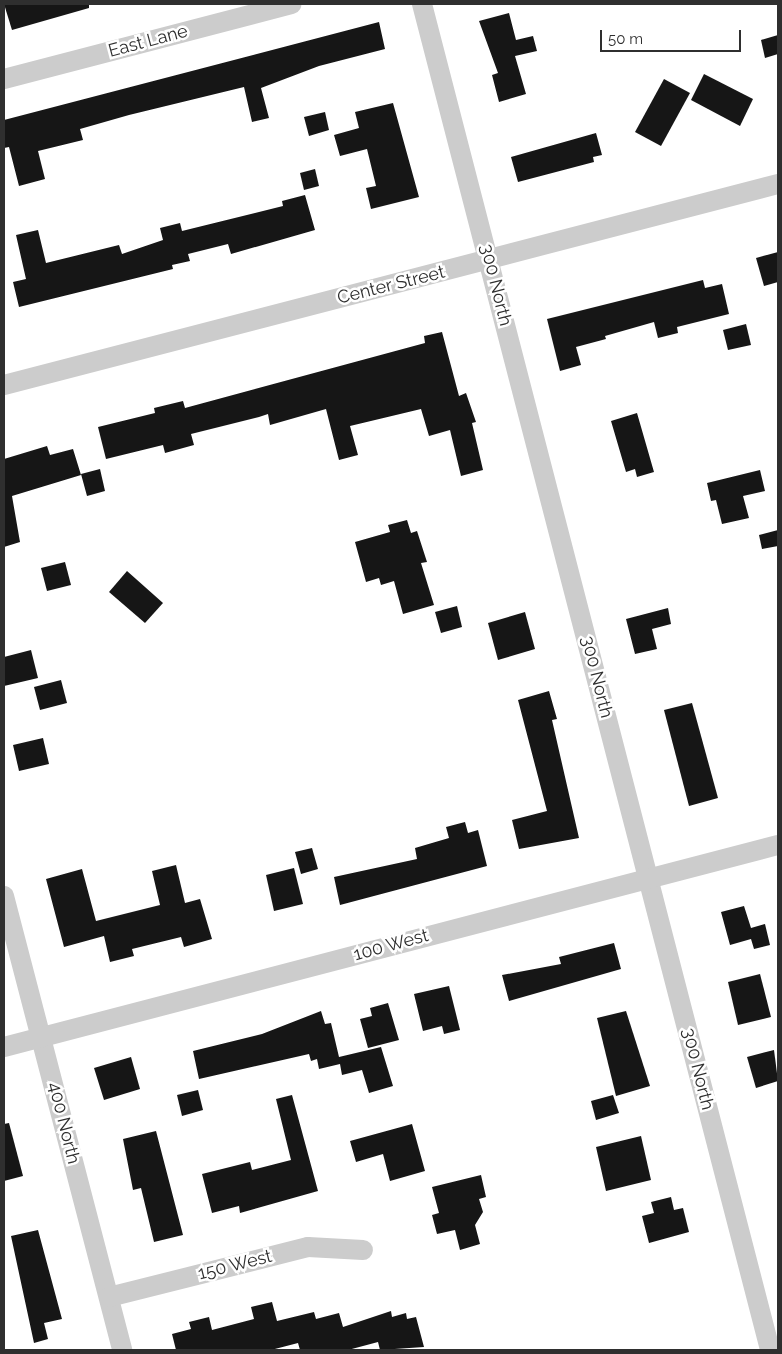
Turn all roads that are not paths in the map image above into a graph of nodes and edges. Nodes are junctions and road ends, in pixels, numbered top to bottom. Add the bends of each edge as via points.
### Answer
1 (291, 4) edge
2 (422, 4) edge
3 (4, 78) edge
4 (778, 184) edge
5 (489, 259) junction
6 (4, 385) edge
7 (778, 844) edge
8 (649, 877) junction
9 (4, 896) edge
10 (40, 1037) junction
11 (4, 1047) edge
12 (363, 1250) dead end
13 (108, 1297) junction
14 (122, 1350) edge
15 (770, 1350) edge

1 - 3 street, East Lane
2 - 5 street, 300 North
4 - 5 street, Center Street
5 - 6 street, Center Street
5 - 8 street, 300 North
7 - 8 street, 100 West
8 - 10 street, 100 West
8 - 15 street, 300 North
9 - 10 street, 400 North
10 - 11 street, 100 West
10 - 13 street, 400 North
12 - 13 street, 150 West via 308,1246
13 - 14 street, 400 North

